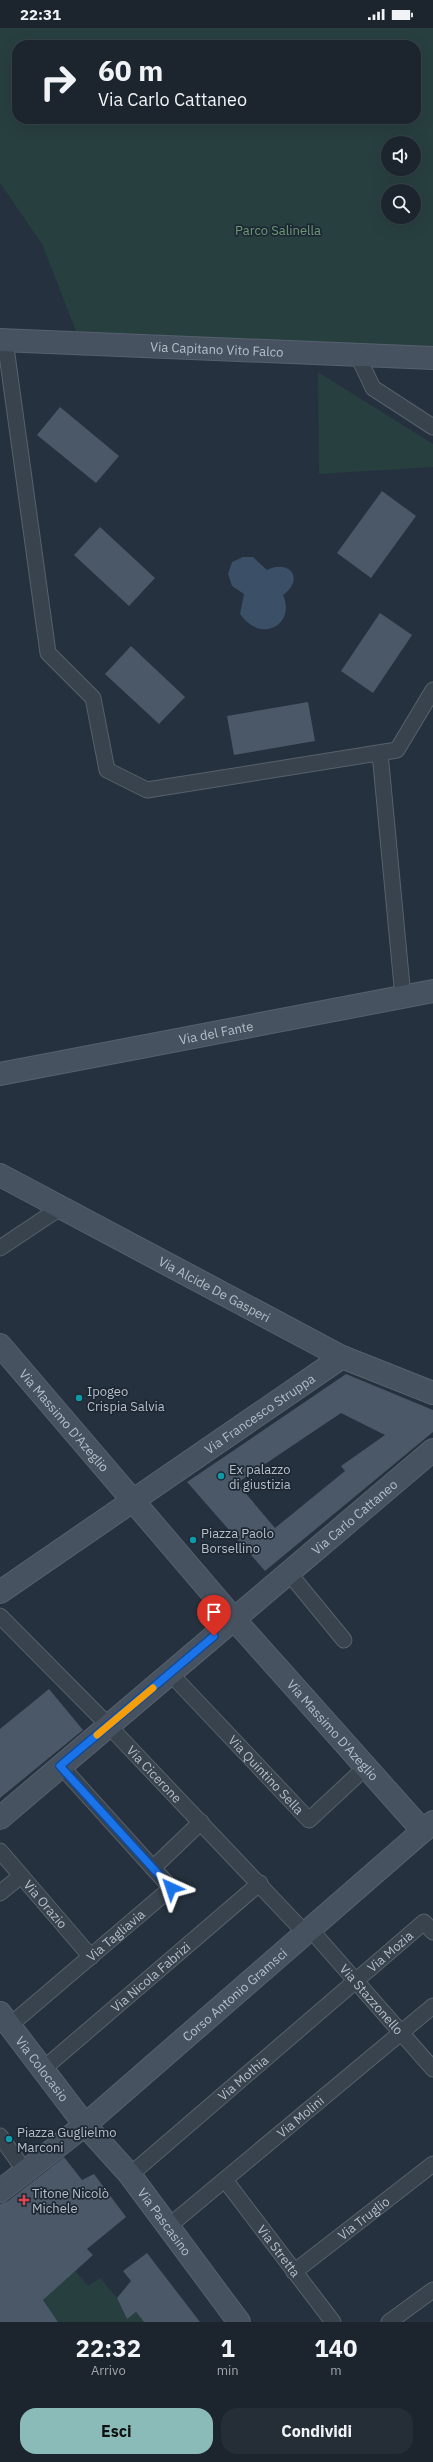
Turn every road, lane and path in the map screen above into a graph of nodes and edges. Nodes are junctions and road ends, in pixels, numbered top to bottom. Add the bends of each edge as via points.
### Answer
1 (3, 340) edge
2 (357, 354) junction
3 (433, 358) edge
4 (433, 427) edge
5 (433, 690) edge
6 (380, 753) junction
7 (433, 991) edge
8 (403, 997) junction
9 (0, 1074) edge
10 (0, 1175) edge
11 (60, 1208) junction
12 (0, 1248) edge
13 (0, 1345) edge
14 (342, 1357) junction
15 (433, 1393) edge
16 (433, 1450) edge
17 (128, 1502) junction
18 (283, 1578) junction
19 (0, 1592) edge
20 (0, 1616) edge
21 (234, 1625) junction
22 (344, 1640) dead end
23 (170, 1673) junction
24 (109, 1726) junction
25 (60, 1766) junction
26 (366, 1767) junction
27 (0, 1818) edge
28 (201, 1822) junction
29 (428, 1827) edge
30 (0, 1851) edge
31 (153, 1868) junction
32 (21, 1876) junction
33 (260, 1884) junction
34 (0, 1893) edge
35 (428, 1927) edge
36 (309, 1932) junction
37 (91, 1957) junction
38 (356, 1981) junction
39 (433, 2006) edge
40 (2, 2017) edge
41 (402, 2033) junction
42 (433, 2069) edge
43 (42, 2070) junction
44 (85, 2125) junction
45 (0, 2136) edge
46 (433, 2164) edge
47 (30, 2168) junction
48 (130, 2175) junction
49 (225, 2180) junction
50 (0, 2191) edge
51 (169, 2226) junction
52 (294, 2272) junction
53 (433, 2290) edge
54 (399, 2319) edge
55 (238, 2322) edge
56 (333, 2322) edge

1 - 2 street, Via Capitano Vito Falco
1 - 6 street via 48,653 93,698 107,770 147,790
2 - 3 street, Via Capitano Vito Falco
2 - 4 street via 373,388
5 - 6 street via 397,750
6 - 8 street
7 - 8 street, Via del Fante
8 - 9 street, Via del Fante
10 - 11 street, Via Alcide De Gasperi
11 - 12 street
11 - 14 street, Via Alcide De Gasperi
13 - 17 street, Via Massimo D'Azeglio
14 - 15 street, Via Alcide De Gasperi
14 - 17 street, Via Francesco Struppa
16 - 18 street, Via Carlo Cattaneo
17 - 19 street
17 - 21 street, Via Massimo D'Azeglio
18 - 21 street, Via Carlo Cattaneo
18 - 22 street
20 - 24 street, Via Cicerone
21 - 23 street
21 - 26 street, Via Massimo D'Azeglio
23 - 24 street
23 - 26 street, Via Quintino Sella via 309,1820
24 - 25 street
24 - 28 street, Via Cicerone
25 - 27 street
25 - 31 street, Via Tagliavia
26 - 29 street, Via Massimo D'Azeglio
28 - 31 street
28 - 33 street, Via Cicerone
29 - 36 street, Corso Antonio Gramsci
30 - 32 street, Via Orazio
31 - 37 street, Via Tagliavia via 171,1888
32 - 34 street
32 - 37 street, Via Orazio
33 - 36 street, Via Cicerone
33 - 43 street, Via Nicola Fabrizi
35 - 38 street, Via Mozia
36 - 38 street, Via Stazzonello
36 - 44 street, Corso Antonio Gramsci
37 - 40 street, Via Tagliavia
38 - 41 street, Via Stazzonello
38 - 48 street, Via Mothia
39 - 41 street, Via Molini
40 - 43 street, Via Colocasio
41 - 42 street, Via Stazzonello
41 - 49 street, Via Molini
43 - 44 street, Via Colocasio
44 - 47 street, Corso Antonio Gramsci
44 - 48 street, Via Pascasino
45 - 47 street
46 - 52 street, Via Truglio
47 - 50 street, Corso Antonio Gramsci
48 - 51 street, Via Pascasino
49 - 51 street, Via Molini
49 - 52 street, Via Stretta
51 - 55 street, Via Pascasino
52 - 56 street, Via Stretta
53 - 54 street

